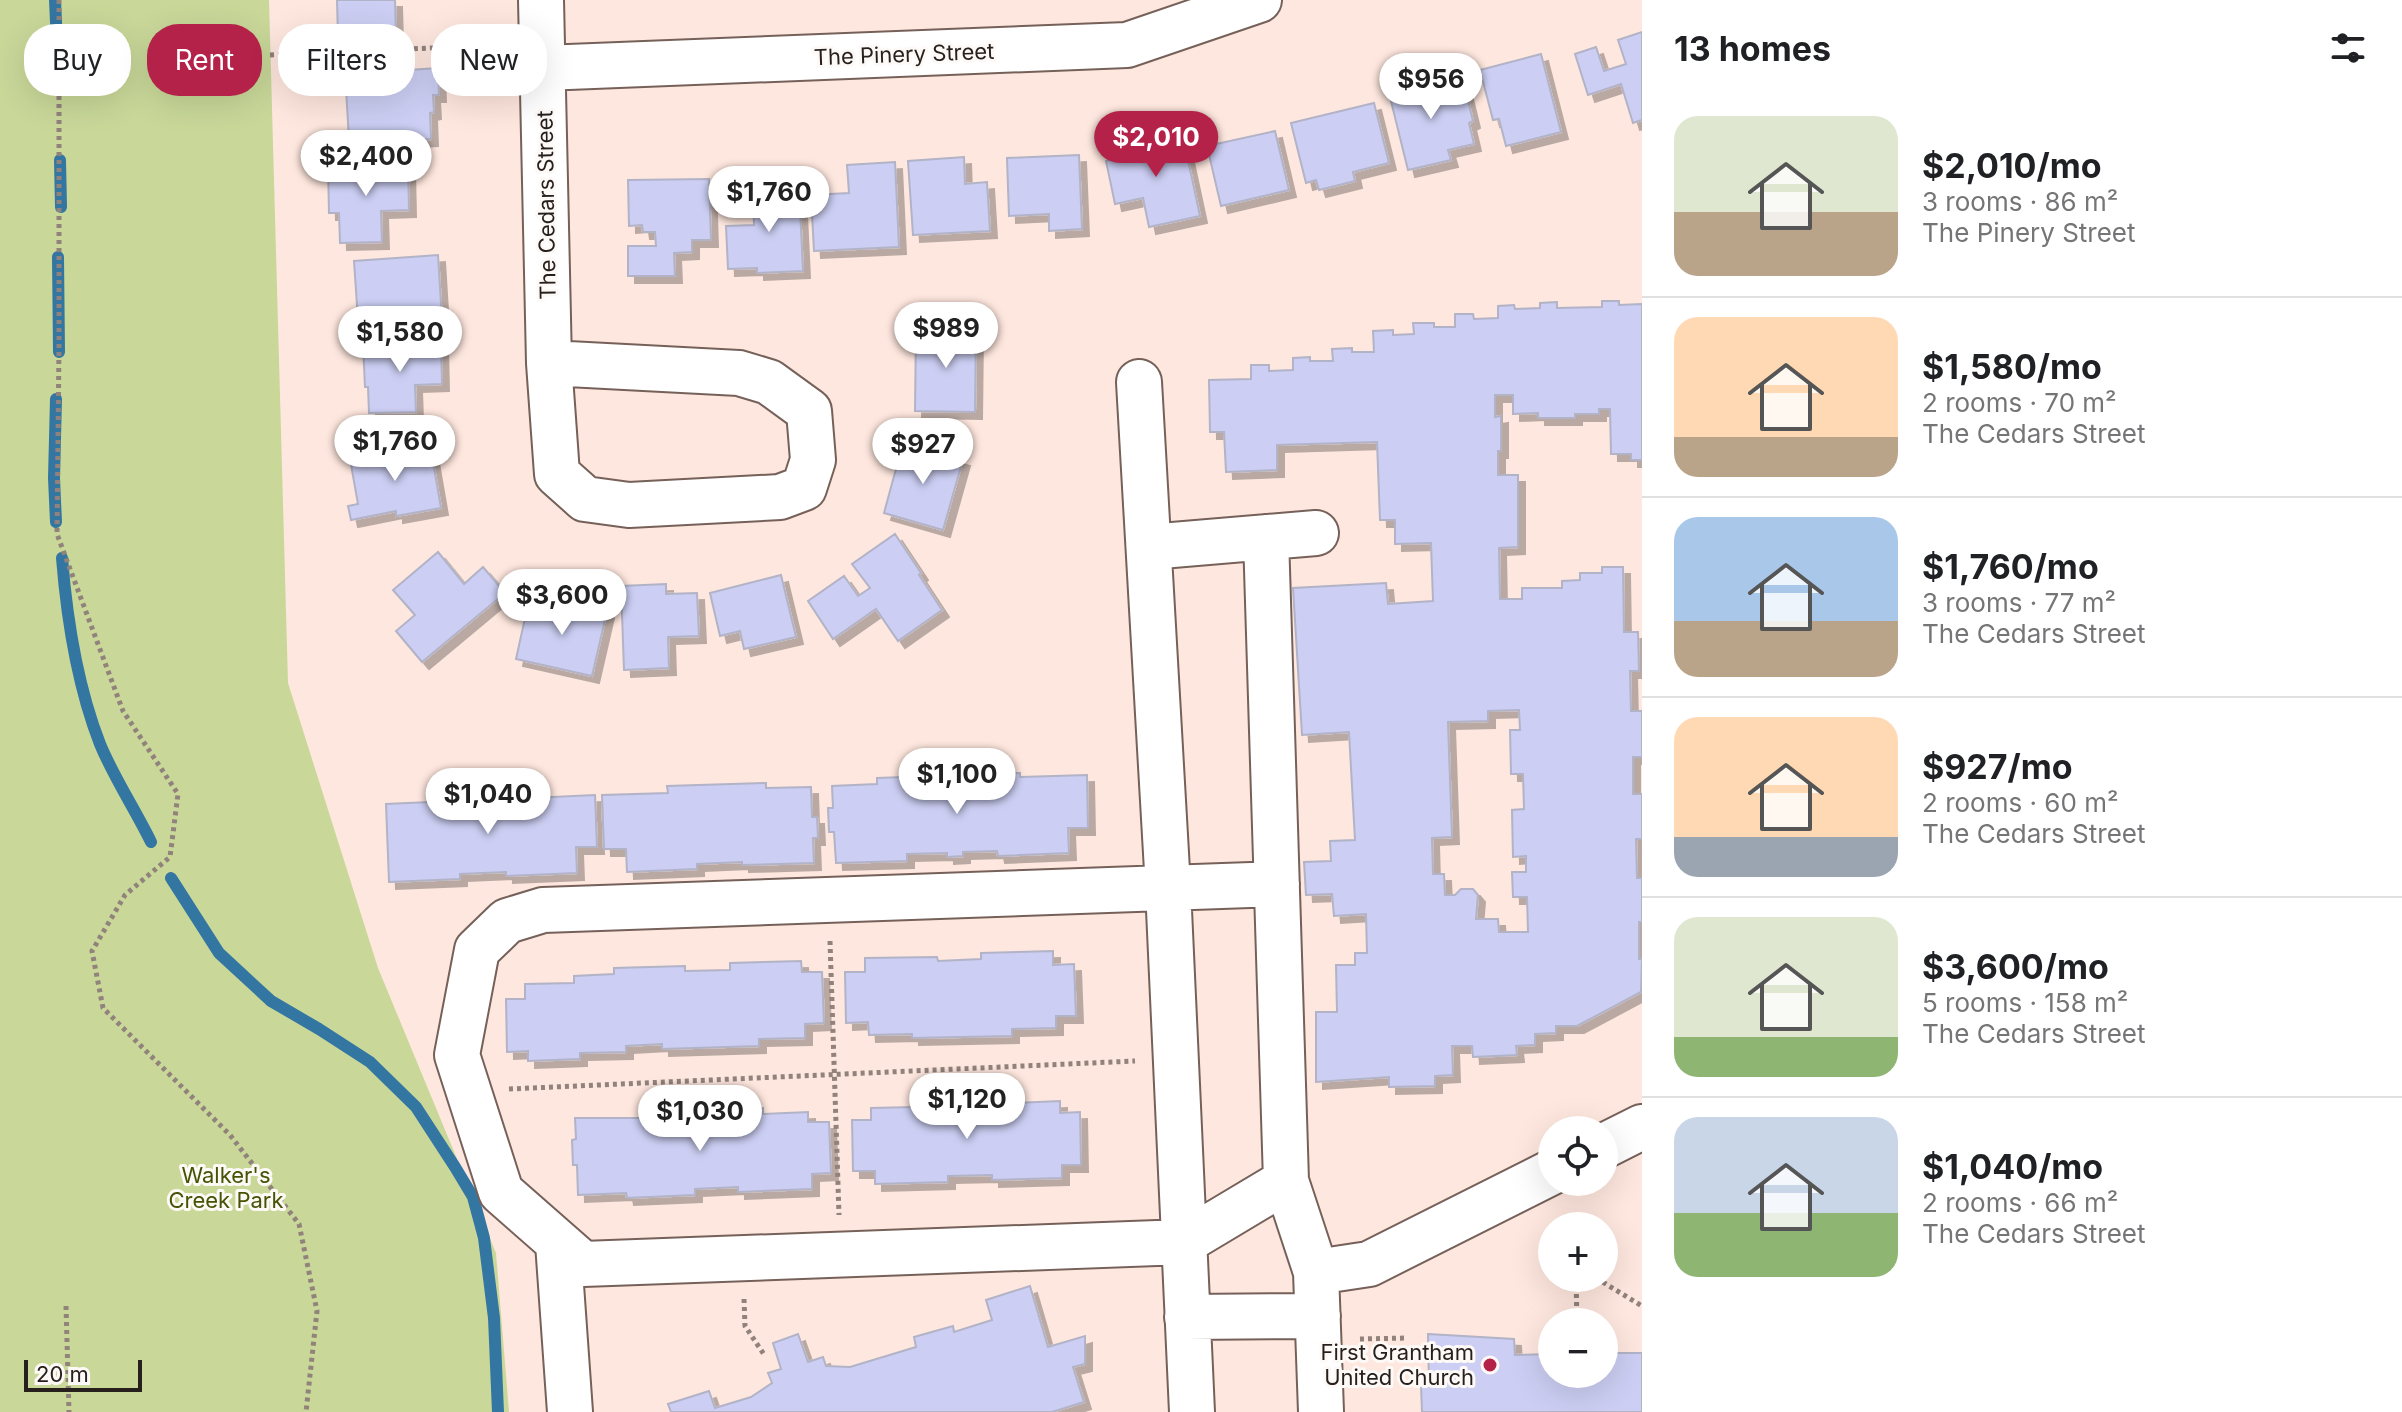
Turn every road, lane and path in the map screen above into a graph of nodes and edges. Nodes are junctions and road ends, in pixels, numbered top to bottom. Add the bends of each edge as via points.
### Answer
1 (59, 0) edge
2 (541, 0) edge
3 (1259, 0) edge
4 (542, 24) edge
5 (270, 55) dead end
6 (431, 56) edge
7 (547, 56) edge
8 (544, 96) edge
9 (549, 363) junction
10 (1139, 382) dead end
11 (1316, 533) dead end
12 (1266, 537) junction
13 (1149, 547) junction
14 (1277, 884) junction
15 (1168, 888) junction
16 (829, 900) junction
17 (1176, 1059) junction
18 (834, 1074) junction
19 (469, 1091) junction
20 (1642, 1127) edge
21 (1618, 1139) edge
22 (1538, 1179) edge
23 (1286, 1181) junction
24 (1184, 1242) junction
25 (558, 1243) junction
26 (841, 1255) junction
27 (742, 1258) junction
28 (1316, 1272) junction
29 (1618, 1291) edge
30 (66, 1306) dead end
31 (1642, 1306) edge
32 (1318, 1316) junction
33 (1187, 1317) junction
34 (765, 1356) dead end
35 (69, 1412) edge
36 (306, 1412) edge
37 (570, 1412) edge
38 (1192, 1412) edge
39 (1321, 1412) edge

1 - 36 path via 57,534 123,711 178,794 170,857 125,895 92,951 103,1008 230,1135 299,1224 317,1311
2 - 4 street, The Cedars Street
3 - 7 street, The Pinery Street via 1127,45
5 - 6 path
8 - 9 street, The Cedars Street
9 - 9 street, The Cedars Street via 739,373 769,382 809,411 813,460 804,488 780,497 629,505 585,499 557,474
10 - 13 street
11 - 12 street
12 - 13 street
12 - 14 street
13 - 15 street
14 - 15 street
14 - 23 street
15 - 16 street
15 - 17 street
16 - 18 path
16 - 19 street via 543,910 507,921 477,950 457,1055
17 - 18 path
17 - 24 street
18 - 19 path
18 - 26 path
19 - 25 street via 501,1192
20 - 21 street
22 - 28 street via 1369,1264
23 - 24 street
23 - 28 street
24 - 26 street
24 - 33 street
25 - 27 street via 583,1264
25 - 37 street
26 - 27 street
27 - 34 path via 745,1326
28 - 32 street
29 - 31 path
30 - 35 path
32 - 33 street
32 - 39 street
33 - 38 street

